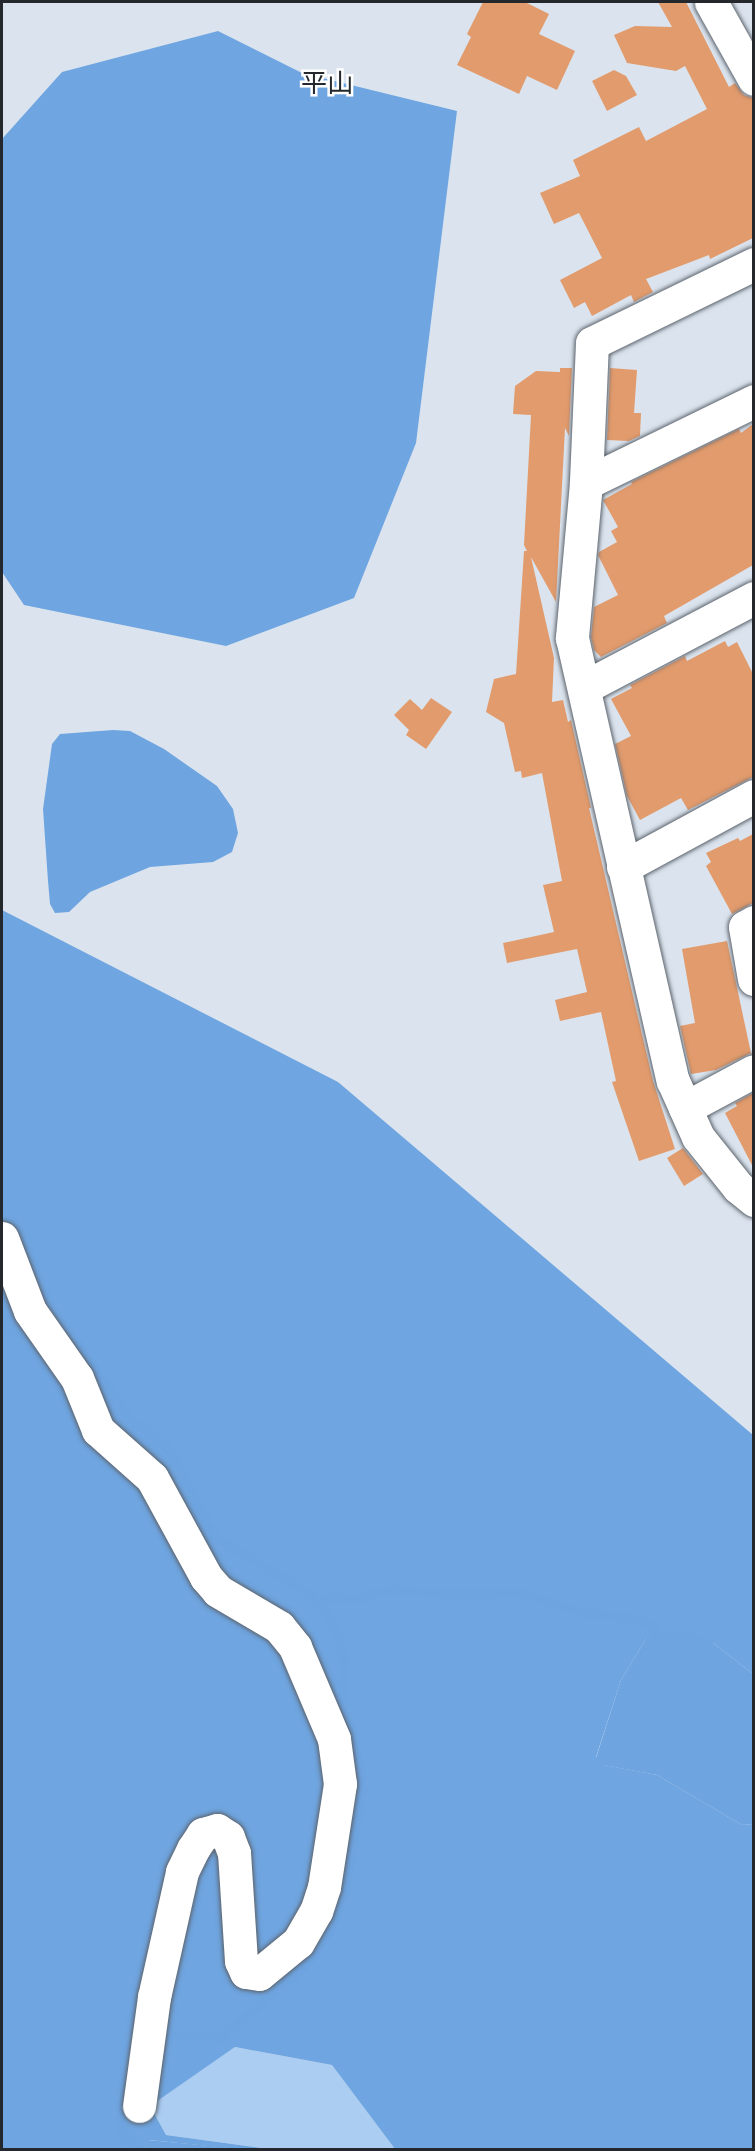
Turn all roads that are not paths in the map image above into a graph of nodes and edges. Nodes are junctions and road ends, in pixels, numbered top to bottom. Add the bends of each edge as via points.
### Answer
1 (711, 2) edge
2 (753, 79) edge
3 (753, 264) edge
4 (753, 401) edge
5 (586, 483) junction
6 (753, 598) edge
7 (585, 687) junction
8 (753, 796) edge
9 (623, 867) junction
10 (753, 922) edge
11 (753, 979) edge
12 (753, 1071) edge
13 (685, 1108) junction
14 (753, 1200) edge
15 (2, 1238) edge
16 (139, 2106) dead end

1 - 2 street
3 - 5 street via 592,343
4 - 5 street
5 - 7 street via 572,638
6 - 7 street
7 - 9 street
8 - 9 street
9 - 13 street via 673,1081
10 - 11 street via 745,927
12 - 13 street
13 - 14 street via 698,1137
15 - 16 street via 30,1311 77,1378 98,1430 152,1478 206,1577 218,1591 279,1627 295,1647 334,1739 340,1784 324,1887 316,1911 298,1942 259,1974 246,1972 241,1961 234,1853 228,1837 217,1830 203,1834 182,1872 154,1997

